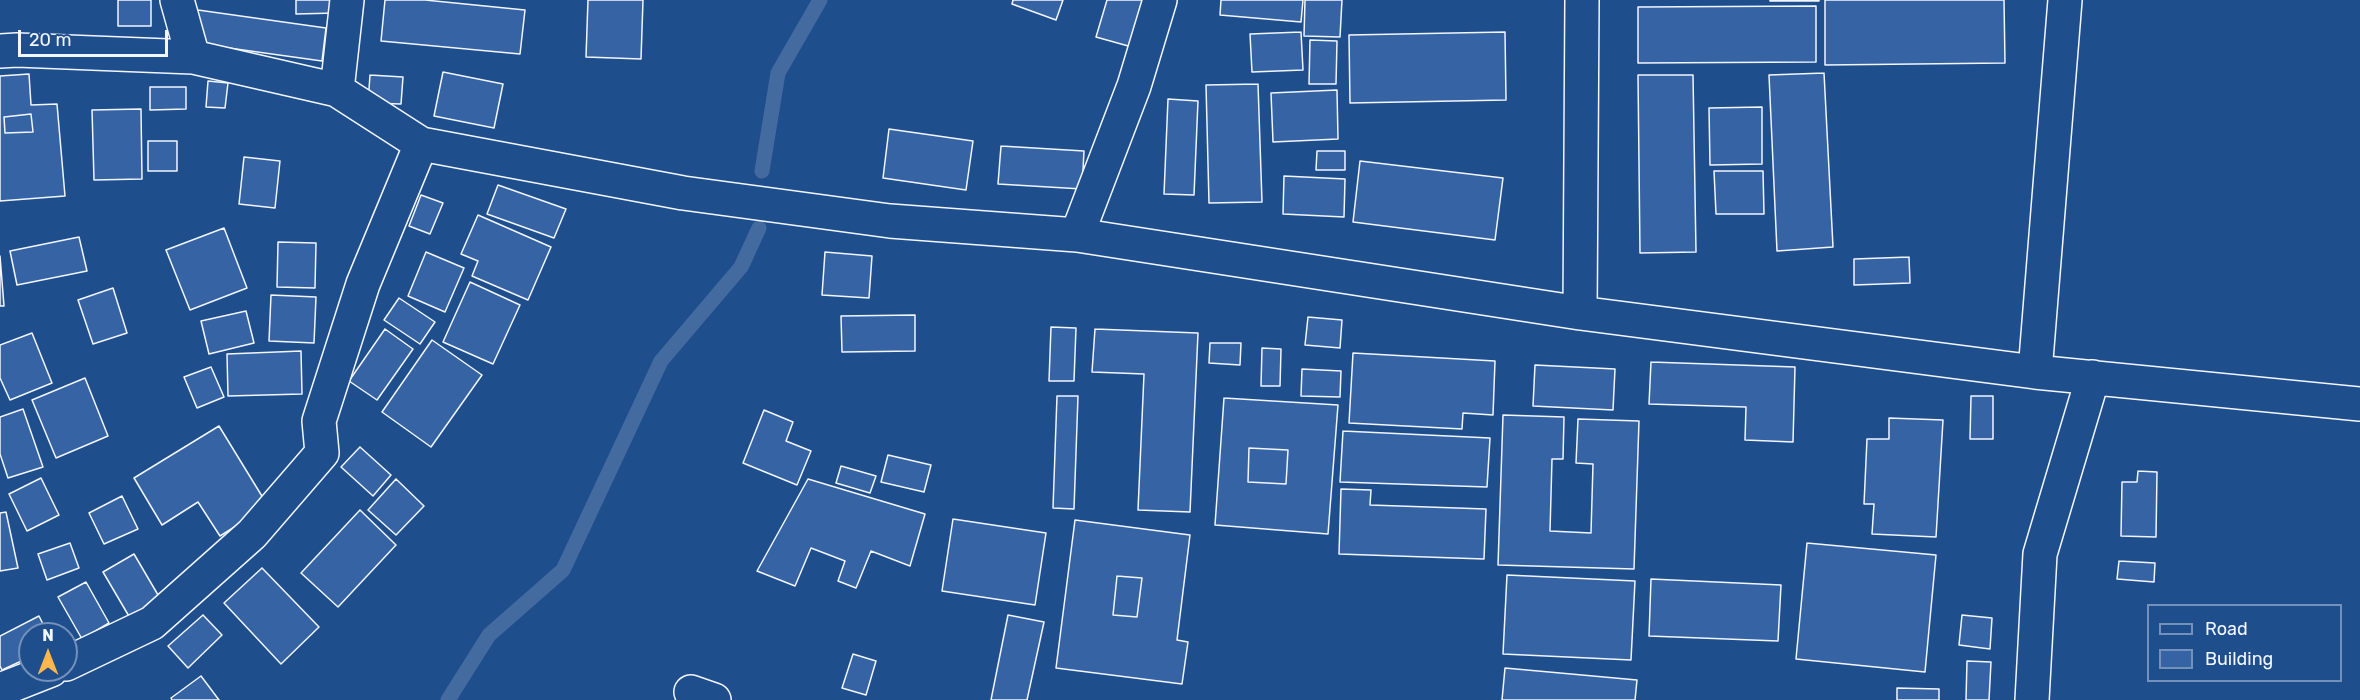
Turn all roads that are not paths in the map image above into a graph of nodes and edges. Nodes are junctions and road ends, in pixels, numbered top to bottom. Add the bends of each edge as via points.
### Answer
1 (177, 0) edge
2 (347, 0) edge
3 (1160, 0) edge
4 (1582, 0) edge
5 (2065, 0) edge
6 (0, 51) edge
7 (193, 57) junction
8 (337, 90) junction
9 (421, 144) junction
10 (1077, 235) junction
11 (1580, 313) junction
12 (2035, 372) junction
13 (2093, 377) junction
14 (2360, 404) edge
15 (78, 658) edge
16 (20, 682) edge
17 (0, 690) edge
18 (2032, 700) edge

1 - 7 street
2 - 8 street
3 - 10 street via 1134,86
4 - 11 street
5 - 12 street
6 - 7 street
7 - 8 street
8 - 9 street
9 - 10 street via 683,193 890,221
9 - 15 street via 363,284 318,421 322,453 252,534 152,623
10 - 11 street
11 - 12 street
12 - 13 street
13 - 14 street
13 - 18 street via 2040,554
16 - 17 street

